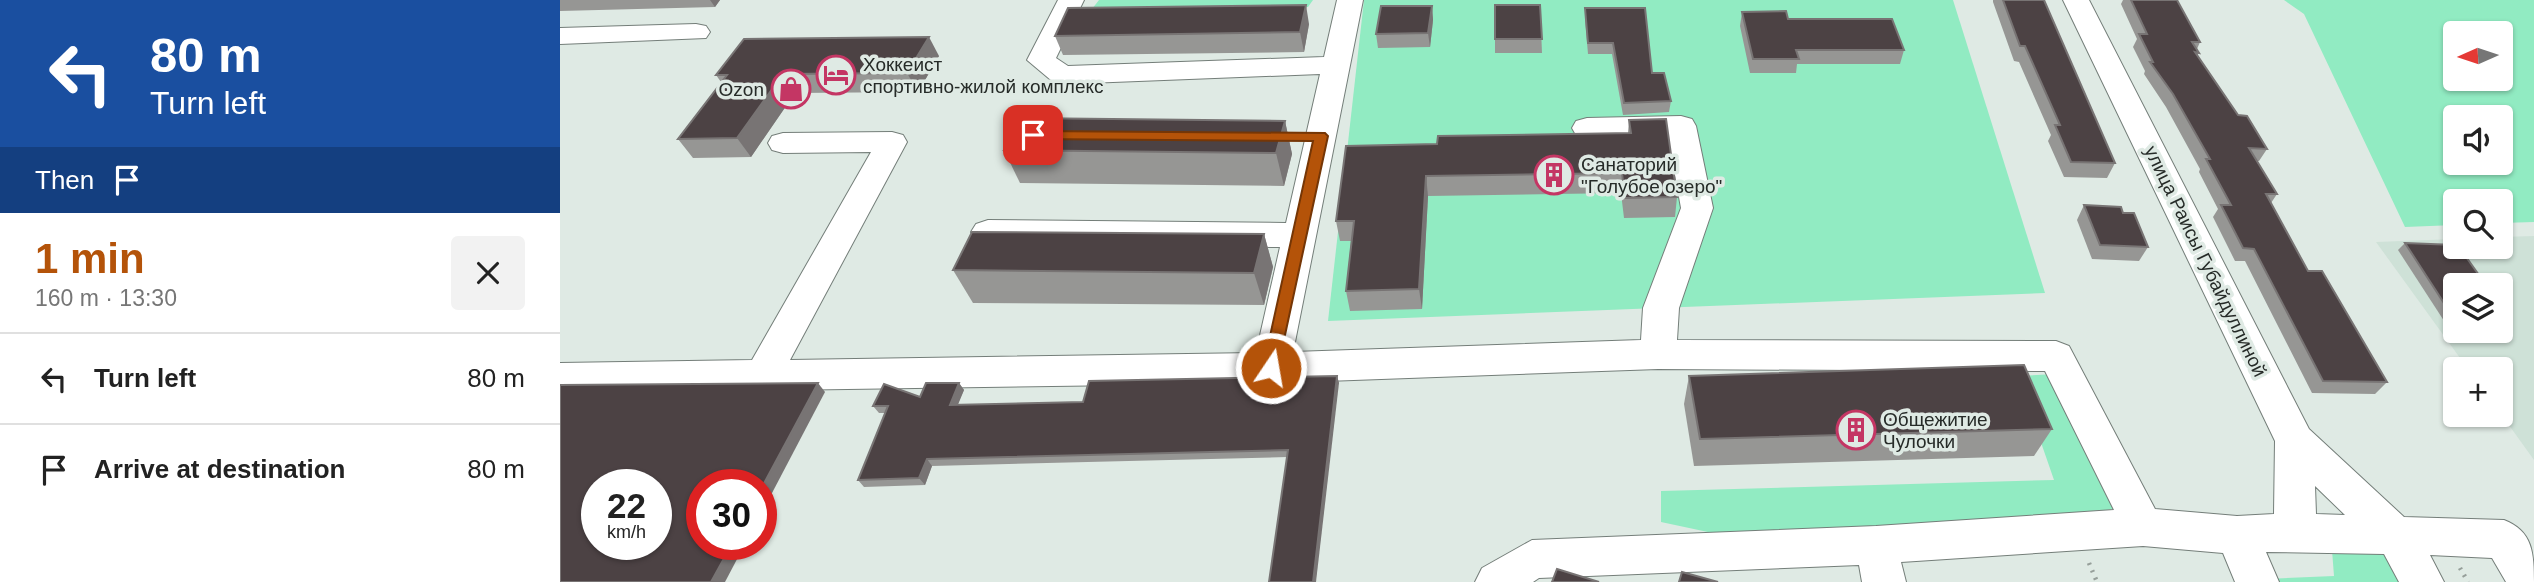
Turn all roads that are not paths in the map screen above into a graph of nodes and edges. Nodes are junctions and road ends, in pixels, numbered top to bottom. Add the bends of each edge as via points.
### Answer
1 (1071, 0) edge
2 (1350, 0) edge
3 (2076, 0) edge
4 (696, 32) dead end
5 (560, 36) edge
6 (1336, 65) junction
7 (1587, 128) dead end
8 (783, 144) dead end
9 (988, 232) edge
10 (1300, 235) junction
11 (1658, 354) junction
12 (1271, 368) junction
13 (762, 376) junction
14 (560, 378) edge
15 (2295, 441) junction
16 (2143, 527) junction
17 (2295, 532) junction
18 (2237, 535) junction
19 (2396, 536) junction
20 (1880, 564) edge
21 (1497, 582) edge
22 (2257, 582) edge
23 (2422, 582) edge
24 (2530, 582) edge

1 - 6 street via 1041,60 1062,75
2 - 6 street
3 - 15 street, улица Раисы Губайдуллиной
4 - 5 street
6 - 10 street via 1307,136
7 - 11 street via 1681,127 1697,208 1661,308
8 - 13 street via 892,142
9 - 10 street
10 - 12 street
11 - 12 street
11 - 16 street via 2056,356
12 - 13 street
13 - 14 street
15 - 17 street, улица Раисы Губайдуллиной
15 - 19 street
16 - 18 street
16 - 20 street
17 - 18 street
17 - 19 street
18 - 22 street
19 - 23 street
19 - 24 street via 2504,539
20 - 21 street via 1532,559

